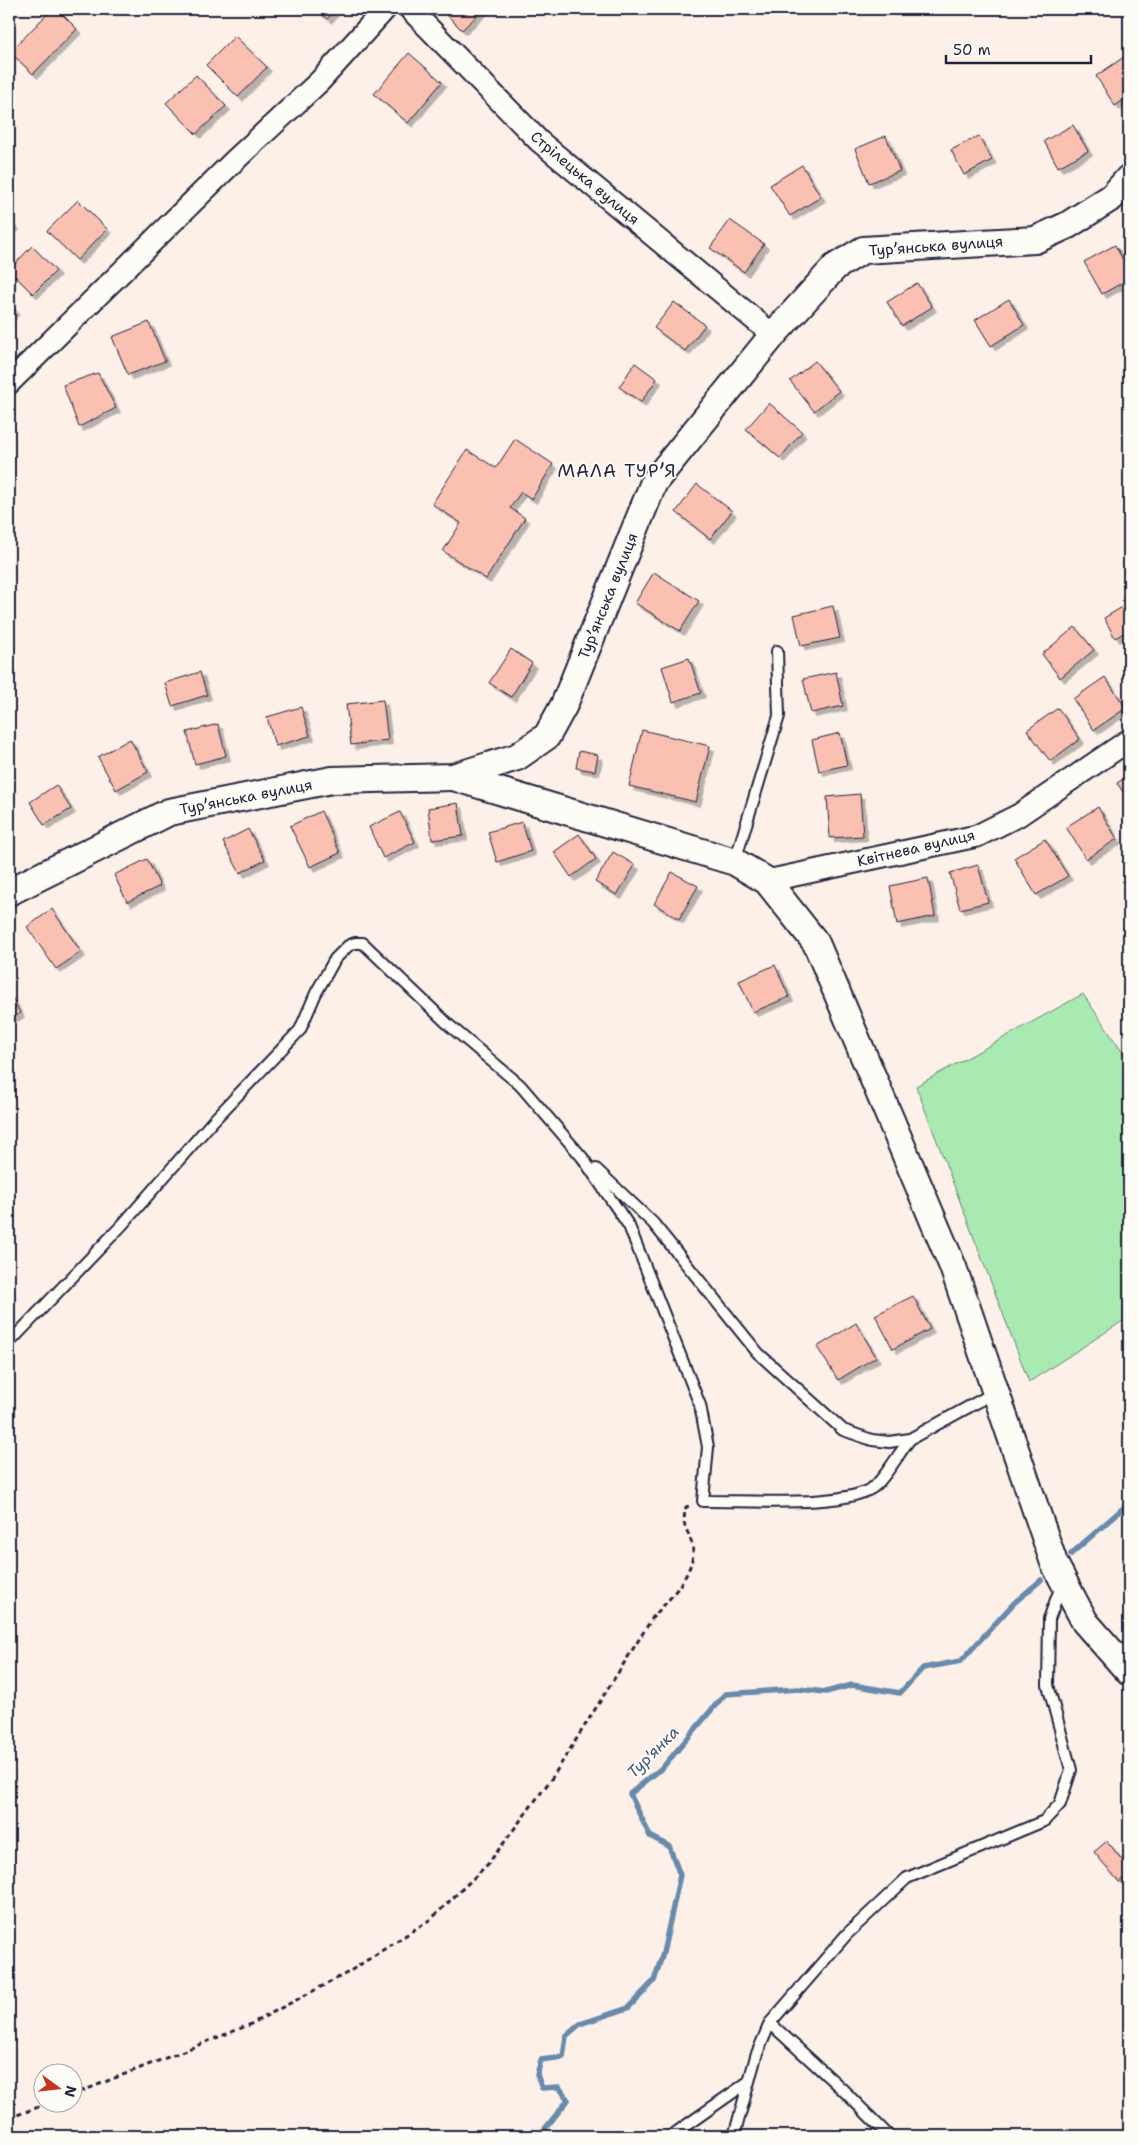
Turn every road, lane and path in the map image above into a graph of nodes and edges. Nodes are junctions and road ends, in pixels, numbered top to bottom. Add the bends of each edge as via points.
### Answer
1 (385, 9) edge
2 (410, 9) edge
3 (1129, 178) edge
4 (773, 335) junction
5 (9, 383) edge
6 (777, 651) dead end
7 (1129, 740) edge
8 (453, 777) junction
9 (735, 862) junction
10 (767, 881) junction
11 (9, 892) edge
12 (582, 1157) junction
13 (9, 1343) edge
14 (997, 1392) junction
15 (910, 1439) junction
16 (703, 1501) junction
17 (1063, 1580) junction
18 (1129, 1672) edge
19 (770, 2023) junction
20 (748, 2082) junction
21 (82, 2091) edge
22 (32, 2109) edge
23 (9, 2118) edge
24 (672, 2136) edge
25 (734, 2136) edge
26 (888, 2136) edge

1 - 5 street via 320,81
2 - 4 street, Стрілецька вулиця via 539,142
3 - 4 street, Турʼянська вулиця via 1112,197 1035,240 862,250 835,267
4 - 8 street, Турʼянська вулиця via 654,482 564,705 547,736 517,757
6 - 9 lane via 779,716
7 - 10 street, Квітнева вулиця via 1019,816 976,836
8 - 9 street
8 - 11 street, Турʼянська вулиця via 332,780 169,812
9 - 10 street
10 - 14 street via 816,943 953,1267
12 - 13 lane via 520,1085 450,1026 369,947 355,943 335,960 300,1030
12 - 15 lane via 653,1223 758,1353 843,1430 872,1440
12 - 16 lane via 629,1226 700,1405 708,1447
14 - 15 lane
14 - 17 street via 1054,1563
15 - 16 lane via 875,1486 848,1498
16 - 21 path via 686,1508 682,1522 693,1545 692,1558 674,1595 653,1617 546,1786 488,1864 431,1919 347,1973 249,2025
17 - 18 street via 1085,1622
17 - 19 lane via 1049,1619 1047,1648 1048,1685 1071,1770 1060,1804 1044,1821 907,1878 848,1934
19 - 20 lane
19 - 26 lane
20 - 24 lane
20 - 25 lane
22 - 23 path

